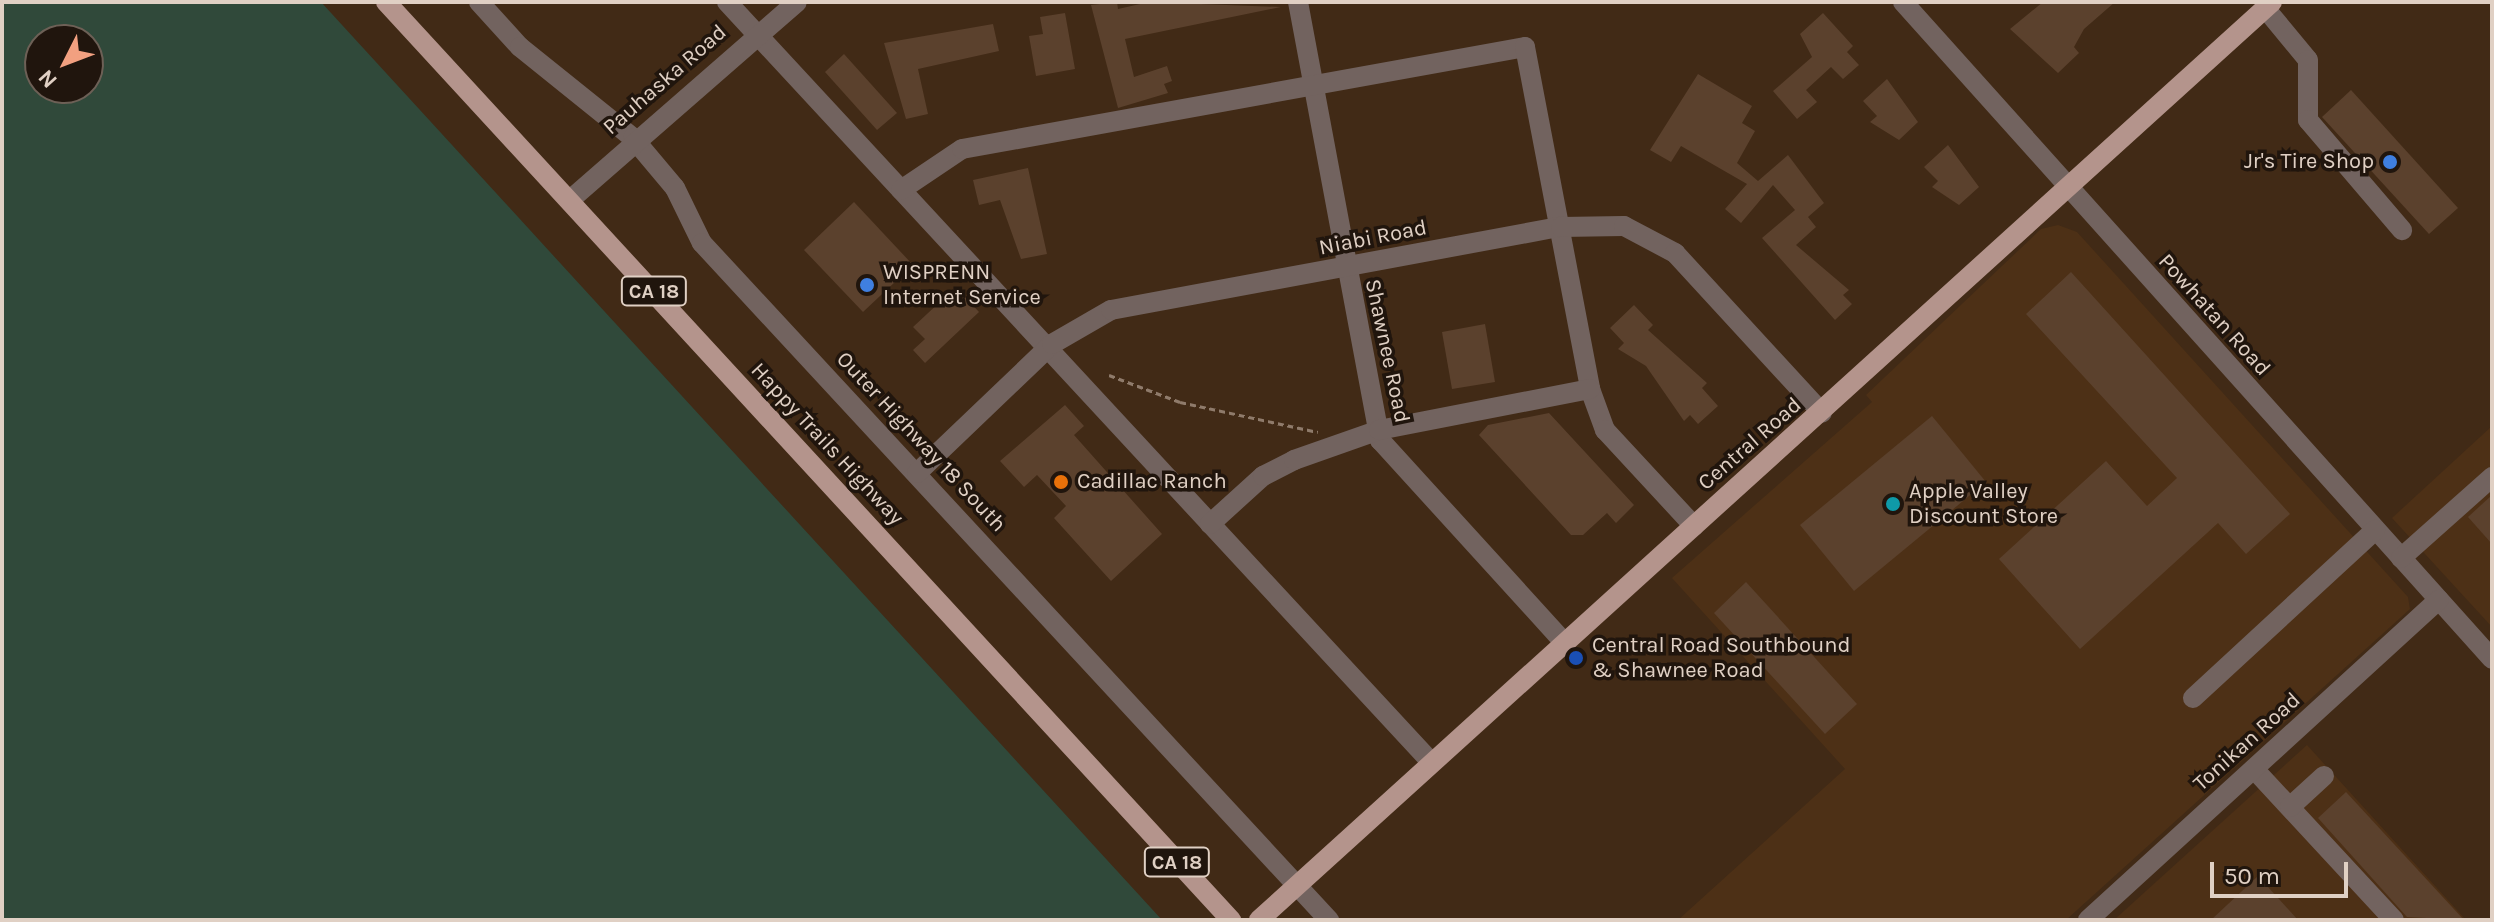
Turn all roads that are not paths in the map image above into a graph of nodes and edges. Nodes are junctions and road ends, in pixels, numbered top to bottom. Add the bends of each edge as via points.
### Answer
1 (386, 2) edge
2 (479, 2) edge
3 (727, 2) edge
4 (797, 2) edge
5 (1298, 2) edge
6 (1903, 2) edge
7 (2268, 5) edge
8 (755, 33) junction
9 (1312, 83) junction
10 (633, 138) junction
11 (2069, 189) junction
12 (901, 190) junction
13 (570, 200) junction
14 (1561, 227) junction
15 (2402, 230) dead end
16 (1345, 268) junction
17 (1047, 348) junction
18 (1590, 389) junction
19 (1822, 413) junction
20 (1379, 430) junction
21 (917, 473) junction
22 (2492, 477) edge
23 (1210, 524) junction
24 (1694, 526) junction
25 (2375, 530) junction
26 (2401, 558) junction
27 (2439, 600) junction
28 (1565, 643) junction
29 (2487, 645) edge
30 (2193, 698) dead end
31 (1431, 762) junction
32 (2254, 769) junction
33 (2324, 776) dead end
34 (2290, 807) junction
35 (1295, 884) junction
36 (1231, 920) edge
37 (1259, 920) edge
38 (1329, 920) edge
39 (2088, 920) edge
40 (2394, 920) edge

1 - 13 main road, Happy Trails Highway / CA 18
2 - 10 street, Outer Highway 18 South via 520,47
3 - 8 street
4 - 8 street, Pauhaska Road
5 - 9 street, Shawnee Road
6 - 11 street, Powhatan Road
7 - 11 main road, Central Road
7 - 15 street via 2308,60 2308,120
8 - 10 street, Pauhaska Road
8 - 12 street
9 - 12 street via 962,149
9 - 14 street via 1525,47
9 - 16 street, Shawnee Road
10 - 13 street, Pauhaska Road
10 - 21 street, Outer Highway 18 South via 675,188 702,243
11 - 19 main road, Central Road
11 - 25 street, Powhatan Road
12 - 17 street
13 - 36 main road, Happy Trails Highway / CA 18
14 - 16 street, Niabi Road
14 - 18 street
14 - 19 street, Niabi Road via 1624,226 1675,253
16 - 17 street, Niabi Road via 1111,310
16 - 20 street, Shawnee Road
17 - 21 street, Niabi Road
17 - 23 street
18 - 20 street
18 - 24 street via 1605,430
19 - 24 main road, Central Road
20 - 23 street via 1263,476
20 - 28 street, Shawnee Road via 1421,491
21 - 35 street, Outer Highway 18 South
22 - 26 street
23 - 31 street
24 - 28 main road, Central Road
25 - 26 street, Powhatan Road
25 - 30 street
26 - 27 street, Powhatan Road
27 - 29 street, Powhatan Road
27 - 32 street, Tonikan Road
28 - 31 main road, Central Road
31 - 35 main road, Central Road
32 - 34 street
32 - 39 street, Tonikan Road
33 - 34 street
34 - 40 street
35 - 37 main road, Central Road
35 - 38 street, Outer Highway 18 South

